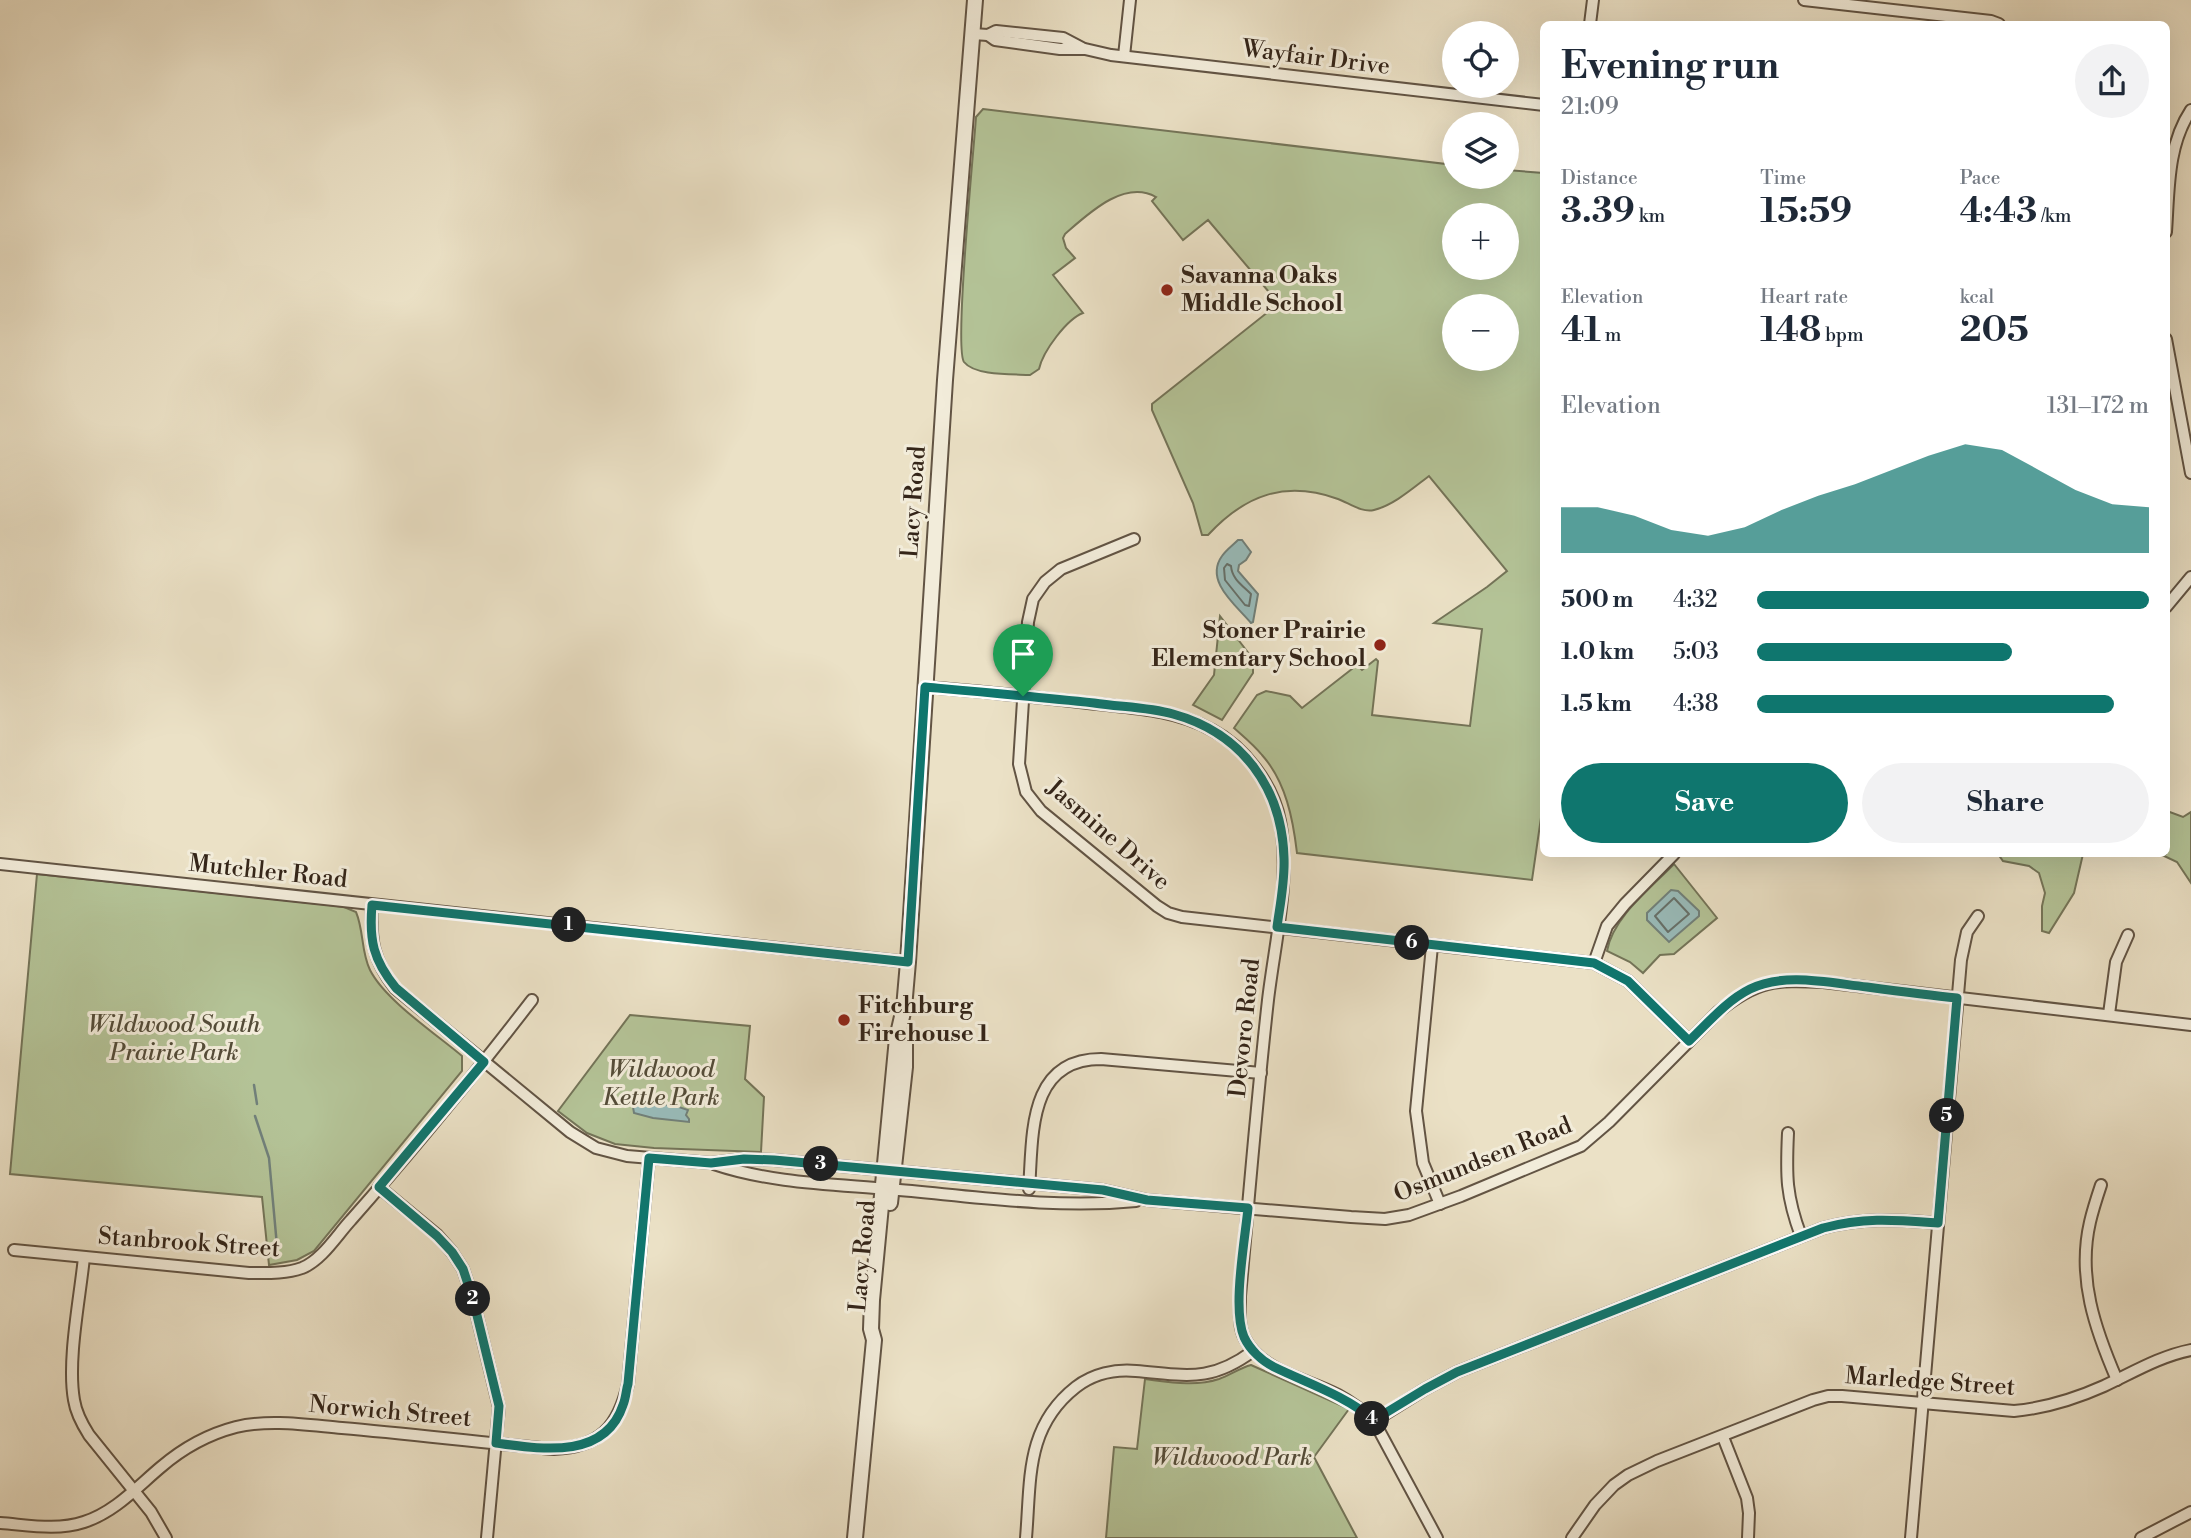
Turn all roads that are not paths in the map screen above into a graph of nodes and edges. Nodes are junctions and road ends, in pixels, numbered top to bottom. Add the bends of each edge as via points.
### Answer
1 (975, 0) edge
2 (1130, 0) edge
3 (1593, 0) edge
4 (1804, 0) edge
5 (1882, 4) edge
6 (1590, 21) edge
7 (1991, 21) edge
8 (973, 34) junction
9 (1124, 56) junction
10 (1540, 105) edge
11 (2191, 110) edge
12 (2170, 187) edge
13 (2170, 362) edge
14 (2191, 473) edge
15 (1134, 539) dead end
16 (2191, 577) edge
17 (2170, 602) edge
18 (925, 687) junction
19 (1023, 696) junction
20 (1671, 857) edge
21 (0, 864) edge
22 (372, 905) junction
23 (1978, 916) dead end
24 (1277, 927) junction
25 (2128, 935) dead end
26 (1432, 946) junction
27 (908, 962) junction
28 (1594, 963) junction
29 (1957, 998) junction
30 (532, 1000) dead end
31 (2109, 1014) junction
32 (2191, 1025) edge
33 (1689, 1041) junction
34 (484, 1062) junction
35 (1261, 1073) junction
36 (1788, 1133) dead end
37 (649, 1158) junction
38 (800, 1162) junction
39 (711, 1163) junction
40 (889, 1171) junction
41 (799, 1181) junction
42 (1029, 1185) junction
43 (2101, 1185) dead end
44 (379, 1187) junction
45 (887, 1189) junction
46 (1147, 1200) junction
47 (1028, 1202) junction
48 (1440, 1204) junction
49 (1248, 1208) junction
50 (1938, 1223) junction
51 (1801, 1237) junction
52 (13, 1250) dead end
53 (84, 1257) junction
54 (2191, 1350) edge
55 (1253, 1351) junction
56 (2117, 1380) junction
57 (1923, 1403) junction
58 (1374, 1420) junction
59 (1723, 1437) junction
60 (496, 1443) junction
61 (134, 1491) junction
62 (2191, 1512) edge
63 (0, 1522) edge
64 (166, 1538) edge
65 (487, 1538) edge
66 (855, 1538) edge
67 (1026, 1538) edge
68 (1437, 1538) edge
69 (1572, 1538) edge
70 (1748, 1538) edge
71 (1911, 1538) edge
72 (2141, 1538) edge

1 - 8 street, Lacy Road
2 - 9 street
3 - 6 street
4 - 5 street
5 - 7 street
8 - 9 street, Wayfair Drive via 996,31 1063,38 1085,49
8 - 18 street, Lacy Road
9 - 10 street, Wayfair Drive
11 - 12 street via 2173,153
13 - 14 street
15 - 19 street, Jasmine Drive via 1061,569 1038,590 1028,622
16 - 17 street
18 - 19 street, Devoro Road
18 - 27 street, Lacy Road
19 - 24 street, Jasmine Drive via 1021,779 1041,811 1168,913
19 - 24 street, Devoro Road via 1171,713 1210,729 1235,746 1270,792 1280,818 1284,860
20 - 28 street via 1607,926
21 - 22 street, Mutchler Road
22 - 27 street, Mutchler Road
22 - 34 street, Osmundsen Road via 373,949 388,979
23 - 29 street via 1967,932
24 - 26 street, Jasmine Drive
24 - 35 street, Devoro Road
25 - 31 street via 2116,962
26 - 28 street, Jasmine Drive
26 - 48 street via 1416,1111 1423,1163
27 - 40 street, Lacy Road via 897,1038
28 - 33 street, Jasmine Drive via 1628,981
29 - 31 street, Osmundsen Road
29 - 33 street, Osmundsen Road via 1779,981 1738,996
29 - 50 street
30 - 34 street, Stanbrook Street
31 - 32 street, Osmundsen Road
33 - 48 street, Osmundsen Road via 1581,1146
34 - 37 street, Osmundsen Road via 586,1144
34 - 44 street, Stanbrook Street
35 - 42 street via 1101,1059 1074,1063 1053,1077 1037,1104
35 - 49 street, Devoro Road
36 - 51 street via 1788,1196
37 - 39 street, Osmundsen Road
37 - 60 street, Norwich Street via 628,1384 615,1421 600,1437 572,1448
38 - 39 street, Osmundsen Road via 744,1159
38 - 40 street, Osmundsen Road
38 - 41 street
39 - 41 street, Osmundsen Road via 742,1174
40 - 42 street, Osmundsen Road
40 - 45 street, Lacy Road
41 - 45 street, Osmundsen Road
42 - 46 street, Osmundsen Road via 1103,1190
42 - 47 street
43 - 56 street via 2090,1223 2087,1283 2092,1318
44 - 53 street, Stanbrook Street via 315,1260 302,1268 249,1273
44 - 60 street via 437,1236 463,1269 499,1406
45 - 47 street, Osmundsen Road
45 - 66 street, Lacy Road via 872,1300 874,1339
46 - 47 street, Osmundsen Road via 1098,1205
46 - 49 street, Osmundsen Road
48 - 49 street, Osmundsen Road via 1385,1219
49 - 55 street, Devoro Road via 1240,1318
50 - 51 street via 1857,1221
50 - 57 street
51 - 58 street via 1457,1372
52 - 53 street, Stanbrook Street
53 - 61 street via 74,1401 80,1422
54 - 56 street, Marledge Street
55 - 58 street via 1274,1367 1338,1395
55 - 67 street via 1226,1368 1200,1376 1132,1370 1099,1375 1061,1399 1040,1430 1036,1445
56 - 57 street, Marledge Street via 2062,1403 2031,1409
57 - 59 street, Marledge Street via 1828,1396
57 - 71 street
58 - 68 street
59 - 69 street, Marledge Street via 1628,1475 1595,1505
59 - 70 street via 1747,1498
60 - 61 street, Norwich Street via 274,1423 237,1427 183,1451
60 - 65 street
61 - 63 street, Norwich Street via 83,1523 47,1527
61 - 64 street
62 - 72 street

